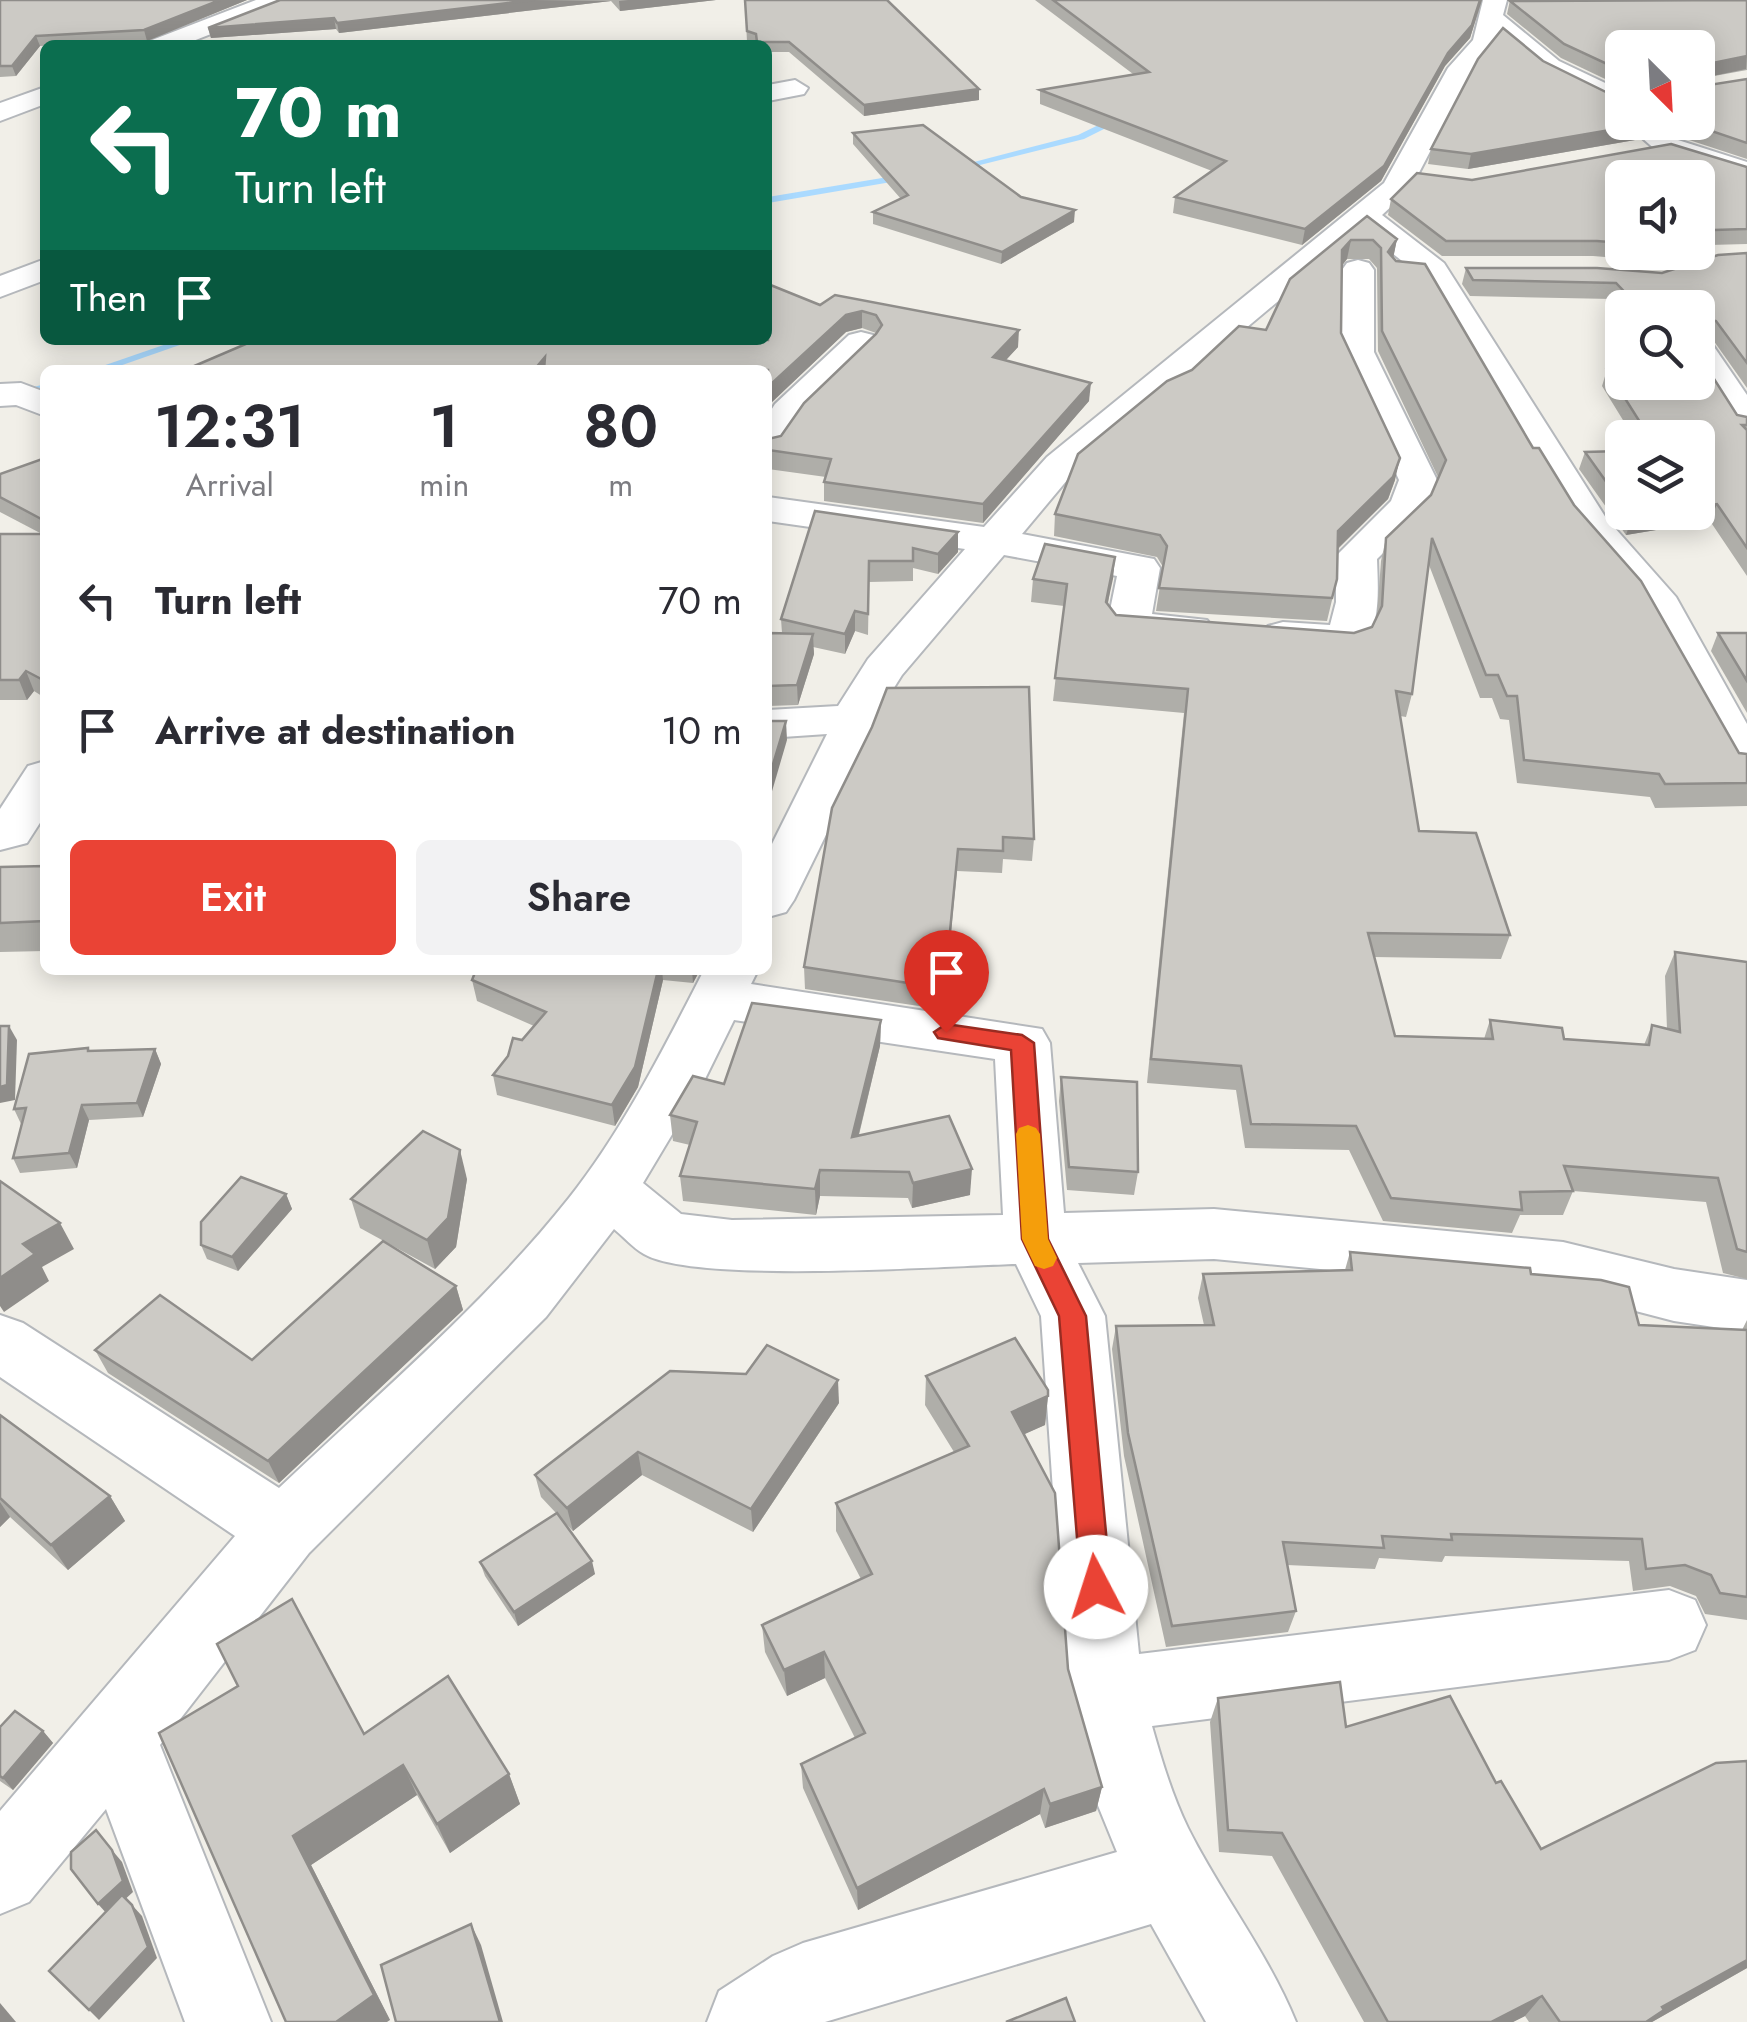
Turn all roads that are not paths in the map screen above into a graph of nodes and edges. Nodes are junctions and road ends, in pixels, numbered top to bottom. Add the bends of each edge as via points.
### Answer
1 (277, 0) edge
2 (1494, 9) edge
3 (174, 40) edge
4 (796, 88) dead end
5 (772, 92) edge
6 (1605, 92) edge
7 (40, 96) edge
8 (0, 113) edge
9 (1660, 140) edge
10 (1668, 146) junction
11 (1631, 152) edge
12 (1747, 171) edge
13 (1364, 216) junction
14 (1305, 264) junction
15 (1358, 270) junction
16 (1450, 270) junction
17 (40, 271) edge
18 (0, 286) edge
19 (862, 342) edge
20 (1715, 374) edge
21 (0, 395) edge
22 (40, 403) edge
23 (1747, 422) edge
24 (772, 437) edge
25 (772, 510) edge
26 (994, 541) junction
27 (856, 719) junction
28 (772, 724) edge
29 (1747, 763) edge
30 (40, 784) edge
31 (0, 834) edge
32 (772, 892) edge
33 (724, 984) edge
34 (608, 1188) junction
35 (1035, 1239) junction
36 (1747, 1306) edge
37 (0, 1342) edge
38 (284, 1530) junction
39 (1669, 1626) dead end
40 (1105, 1694) junction
41 (117, 1735) junction
42 (0, 1872) edge
43 (1170, 1877) junction
44 (228, 2022) edge
45 (750, 2022) edge
46 (1254, 2022) edge

1 - 3 street
2 - 6 street via 1550,66
2 - 13 street via 1485,42 1461,68 1420,176
4 - 5 street
7 - 8 street
9 - 10 street
10 - 11 street
10 - 12 street
13 - 14 street
13 - 16 street
14 - 15 street
14 - 26 street via 1060,465
15 - 16 street
15 - 26 street via 1357,352 1418,480 1409,506 1356,556 1357,602 1348,639 1129,625 1139,568
16 - 29 street via 1590,525 1655,598
17 - 18 street
19 - 24 street via 788,412
20 - 23 street
21 - 22 street
25 - 26 street
26 - 27 street via 884,668
27 - 28 street
27 - 32 street
30 - 31 street via 10,832
33 - 34 street via 675,1081
33 - 35 street via 1022,1043
34 - 35 street via 666,1237 732,1246
34 - 38 street via 523,1298
35 - 36 street via 1214,1234 1564,1267
35 - 40 street via 1072,1316
37 - 38 street
38 - 41 street
39 - 40 street
40 - 43 street via 1130,1786
41 - 42 street
41 - 44 street
43 - 45 street via 803,1986
43 - 46 street

